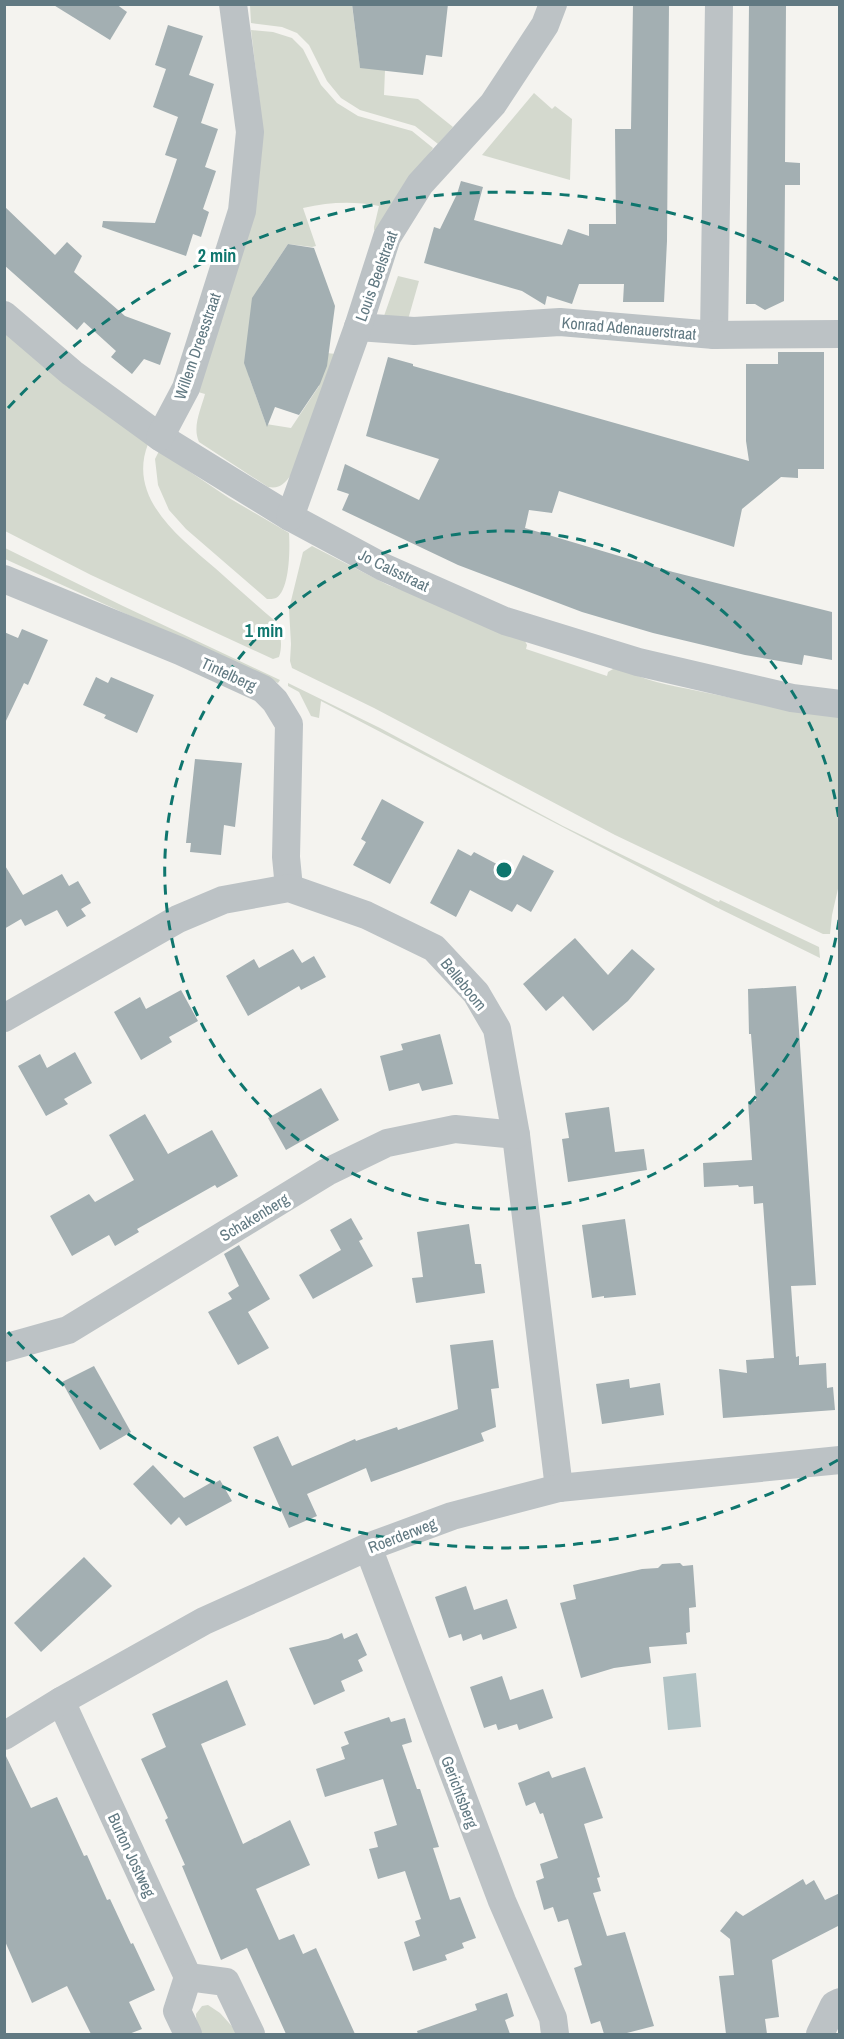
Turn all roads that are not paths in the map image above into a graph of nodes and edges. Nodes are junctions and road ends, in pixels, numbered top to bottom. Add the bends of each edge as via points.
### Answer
1 (233, 4) edge
2 (553, 4) edge
3 (719, 4) edge
4 (4, 315) edge
5 (358, 327) junction
6 (840, 334) edge
7 (714, 335) junction
8 (160, 437) junction
9 (290, 517) junction
10 (4, 579) edge
11 (840, 704) edge
12 (289, 888) junction
13 (4, 1018) edge
14 (516, 1135) junction
15 (4, 1348) edge
16 (840, 1460) edge
17 (559, 1488) junction
18 (368, 1547) junction
19 (61, 1701) junction
20 (4, 1736) edge
21 (188, 1977) junction
22 (840, 2002) edge
23 (183, 2023) edge
24 (251, 2034) edge
25 (555, 2034) edge
26 (820, 2034) edge

1 - 8 street, Willem Dreesstraat via 250,132 242,211 186,388
2 - 5 street, Louis Beelstraat via 544,25 493,104 420,184 387,237
3 - 7 street, Konrad Adenauerstraat
4 - 8 street, Jo Calsstraat via 72,373
5 - 7 street, Konrad Adenauerstraat via 414,330 560,322
5 - 9 street, Louis Beelstraat
6 - 7 street
8 - 9 street, Jo Calsstraat
9 - 11 street, Jo Calsstraat via 383,567 505,621 638,662 792,698
10 - 12 street, Tintelberg via 190,656 263,689 275,701 289,724
12 - 13 street, Belleboom via 223,900 178,919
12 - 14 street, Belleboom via 366,915 434,948 476,993 497,1029
14 - 15 street, Schakenberg via 455,1129 387,1143 327,1172 68,1330
14 - 17 street, Belleboom
16 - 17 street, Roerderweg
17 - 18 street, Roerderweg via 452,1516
18 - 19 street, Roerderweg via 204,1621
18 - 25 street, Gerichtsberg via 501,1901 553,2018
19 - 20 street, Roerderweg
19 - 21 street, Burton Jostweg
21 - 23 street
21 - 24 street via 226,1982
22 - 26 street via 834,2005

